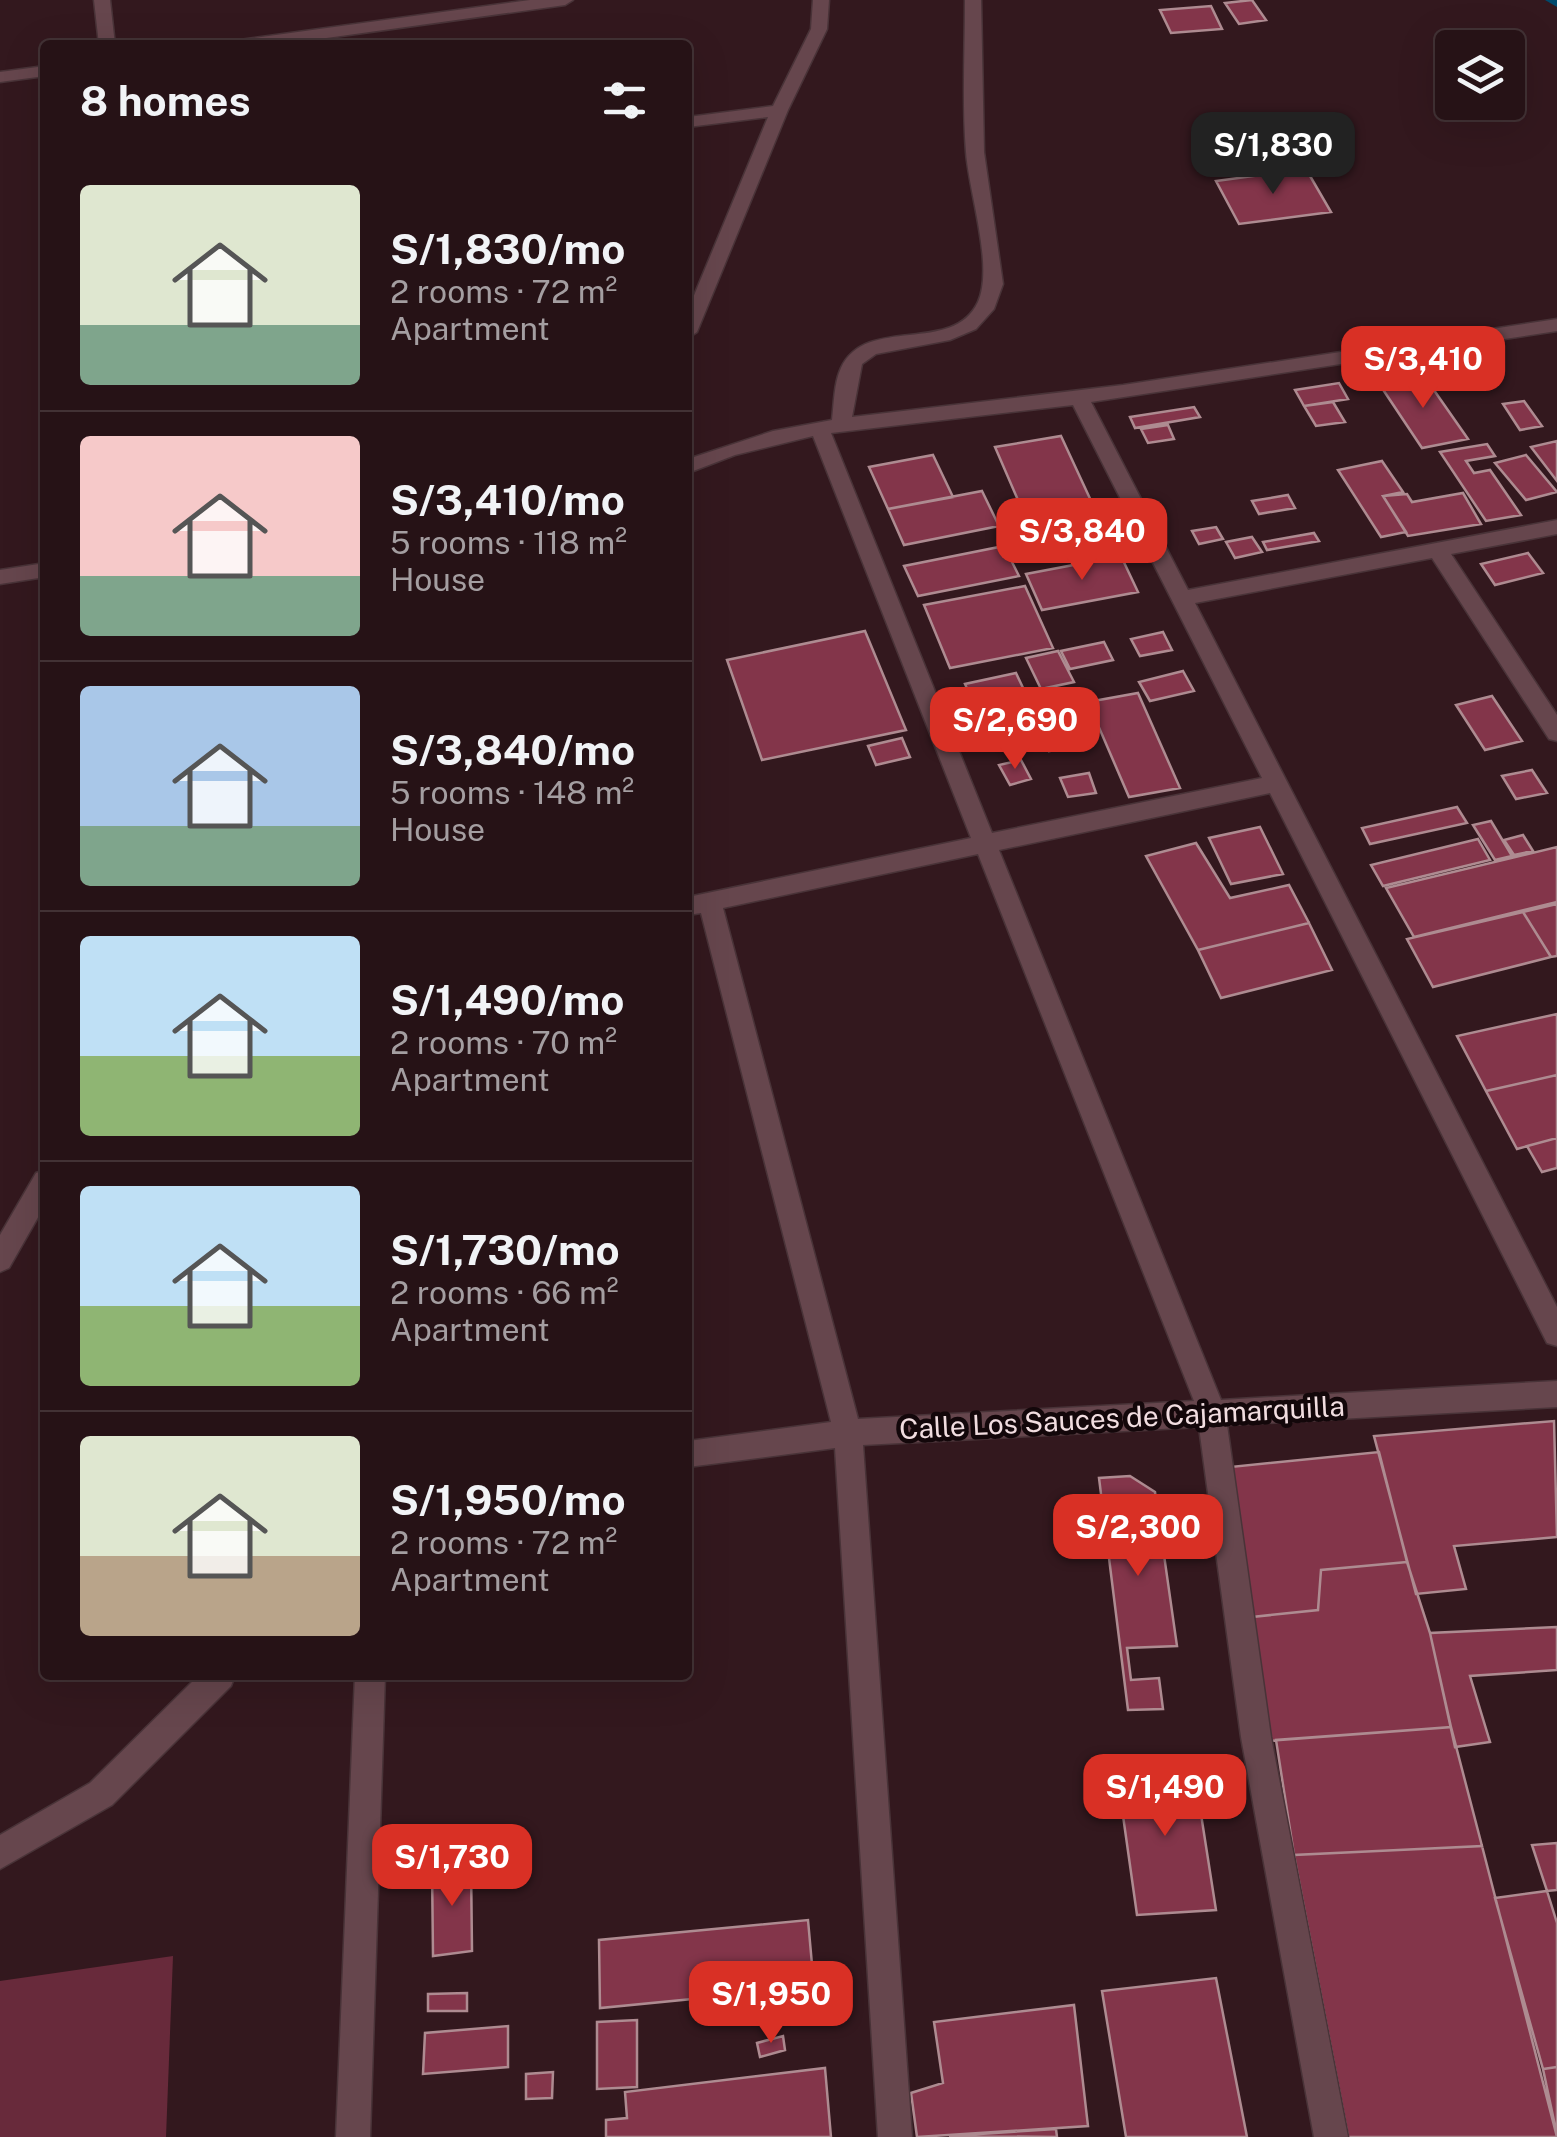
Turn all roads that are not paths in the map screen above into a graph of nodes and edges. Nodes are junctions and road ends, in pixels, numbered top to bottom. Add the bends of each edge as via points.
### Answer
1 (102, 0) edge
2 (565, 0) edge
3 (821, 0) edge
4 (973, 0) edge
5 (106, 40) edge
6 (276, 40) edge
7 (40, 72) edge
8 (0, 77) edge
9 (779, 110) junction
10 (692, 121) edge
11 (708, 282) junction
12 (692, 284) edge
13 (692, 322) edge
14 (1557, 326) edge
15 (1079, 397) junction
16 (830, 429) junction
17 (692, 464) edge
18 (1557, 527) edge
19 (1437, 549) junction
20 (40, 571) edge
21 (0, 577) edge
22 (1183, 598) junction
23 (1557, 733) edge
24 (1277, 783) junction
25 (988, 846) junction
26 (699, 904) edge
27 (40, 1190) edge
28 (0, 1260) edge
29 (1557, 1334) edge
30 (1557, 1394) edge
31 (1211, 1410) junction
32 (848, 1433) junction
33 (692, 1453) edge
34 (215, 1680) edge
35 (370, 1680) edge
36 (0, 1854) edge
37 (353, 2137) edge
38 (895, 2137) edge
39 (1330, 2137) edge

1 - 5 street
2 - 6 street
3 - 9 street via 819,28
4 - 16 street via 975,152 994,284 990,303 952,334 865,350 851,363
7 - 8 street
9 - 10 street
9 - 11 street
11 - 12 street
11 - 13 street
14 - 15 street
15 - 16 street
15 - 22 street
16 - 17 street
16 - 25 street
18 - 19 street
19 - 22 street
19 - 23 street
20 - 21 street
22 - 24 street
24 - 25 street
24 - 29 street
25 - 26 street
25 - 31 street
26 - 32 street
27 - 28 street
30 - 31 street, Calle Los Sauces de Cajamarquilla
31 - 32 street, Calle Los Sauces de Cajamarquilla
31 - 39 street via 1256,1737
32 - 33 street, Calle Los Sauces de Cajamarquilla
32 - 38 street
34 - 36 street via 101,1794
35 - 37 street

